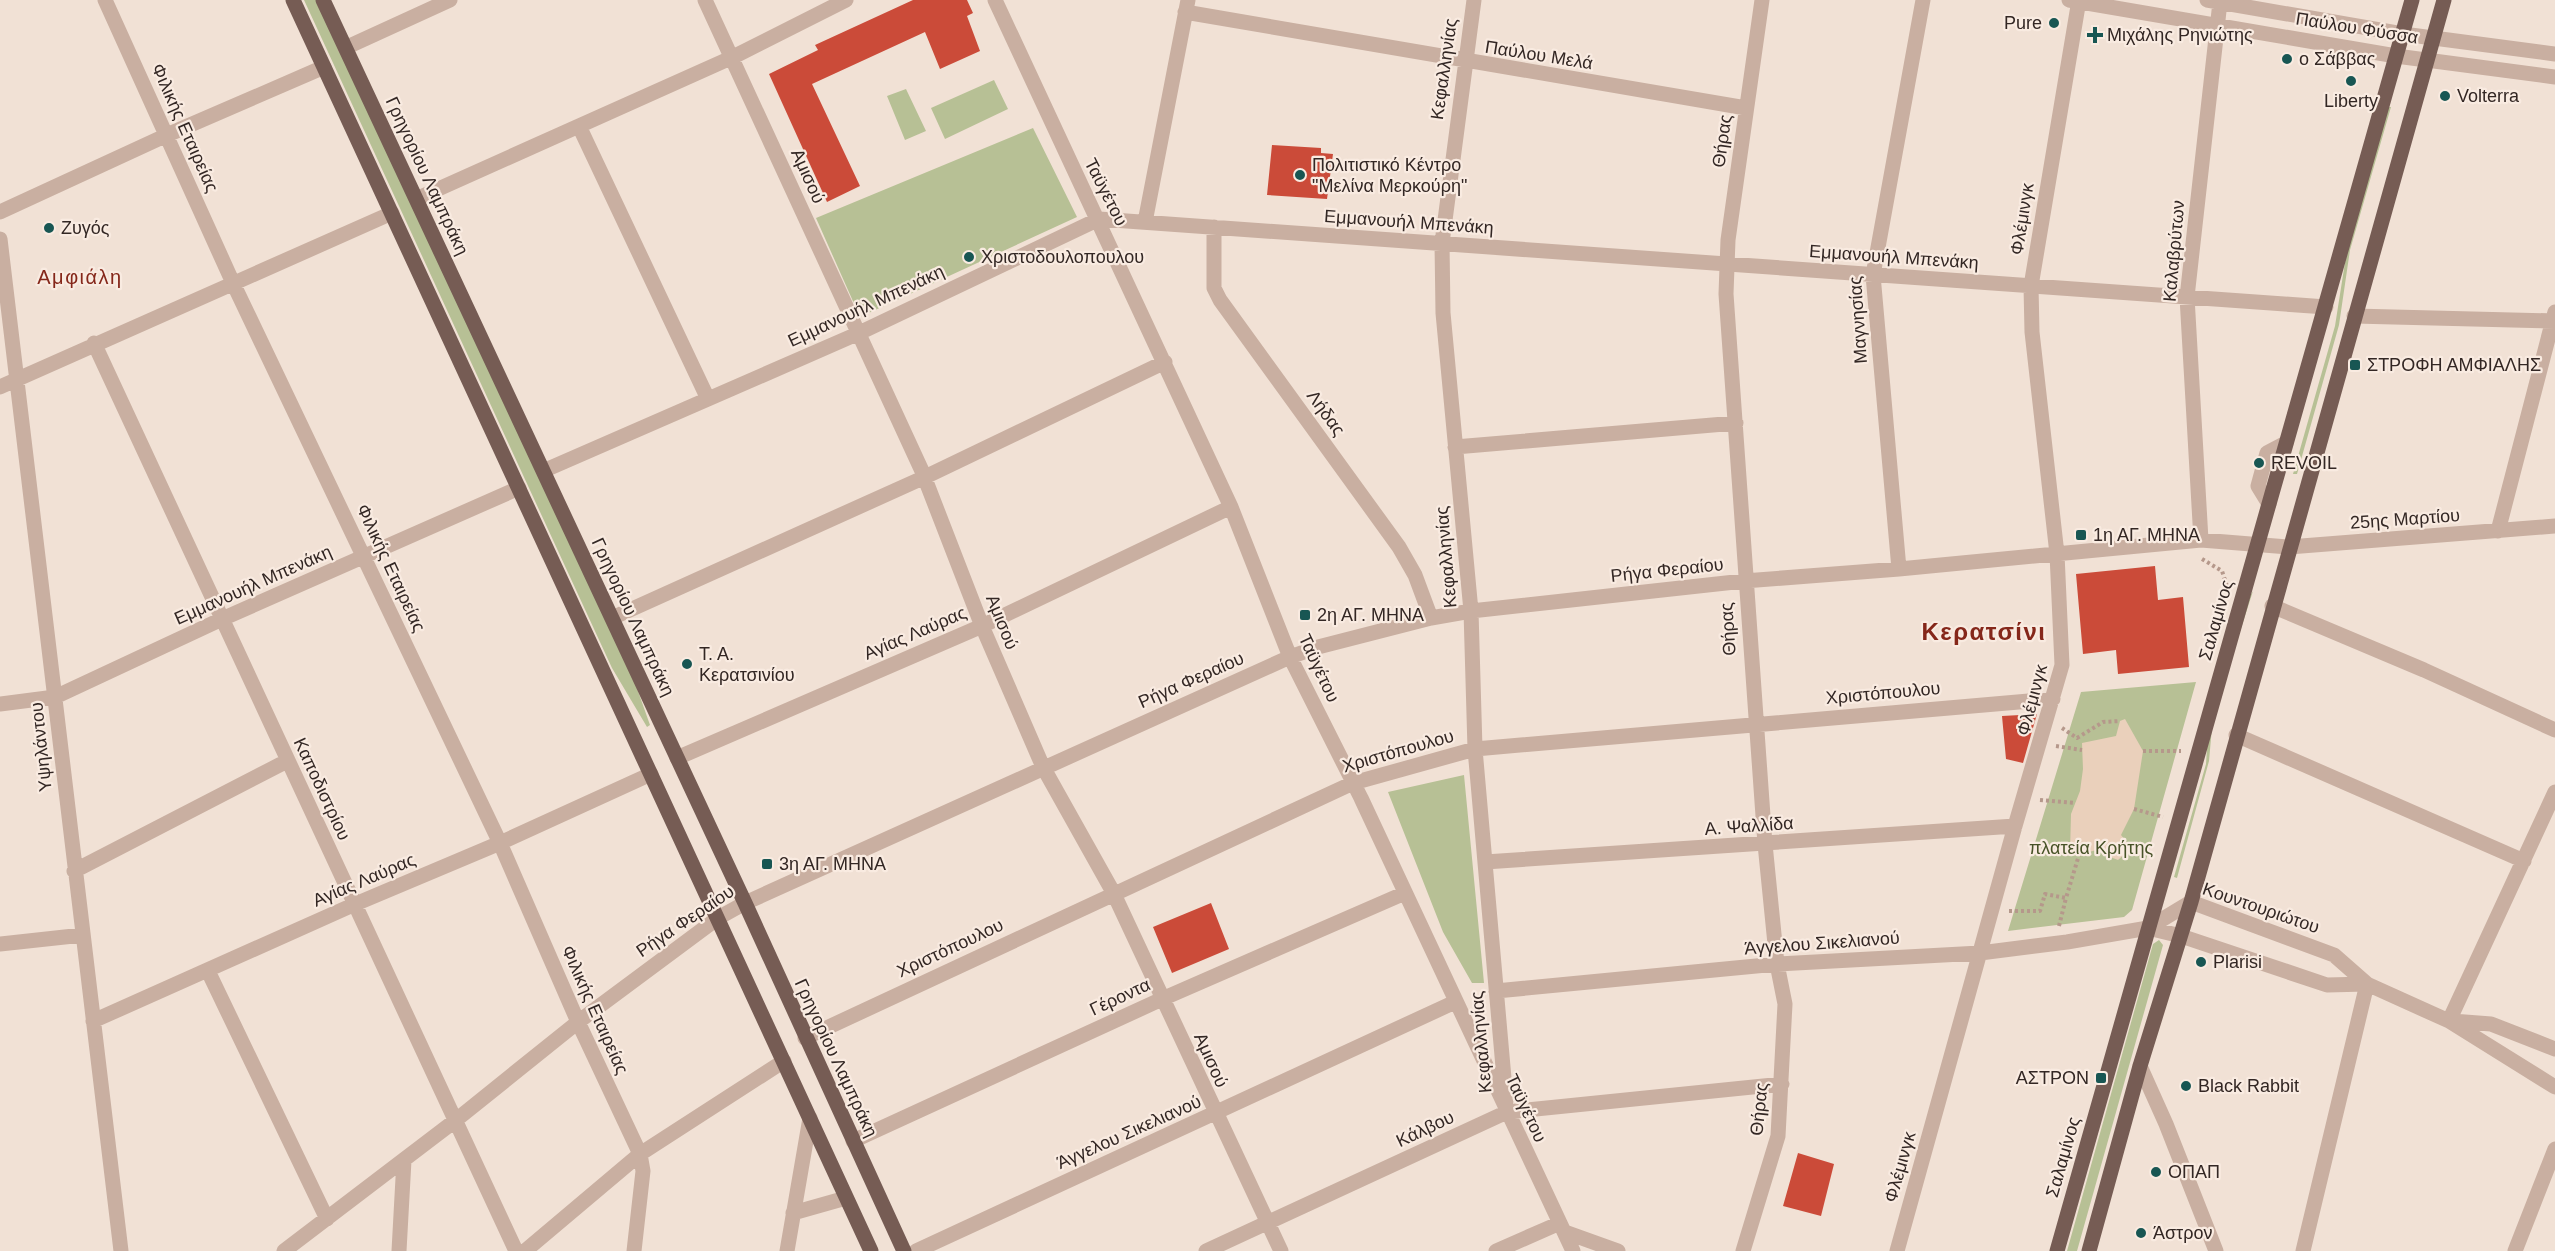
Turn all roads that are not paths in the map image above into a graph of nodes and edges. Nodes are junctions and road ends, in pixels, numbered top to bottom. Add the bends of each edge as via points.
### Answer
1 (105, 0) edge
2 (293, 0) edge
3 (323, 0) edge
4 (450, 0) edge
5 (705, 0) edge
6 (846, 0) edge
7 (994, 0) edge
8 (1474, 0) edge
9 (1762, 0) edge
10 (1923, 0) edge
11 (2412, 0) edge
12 (2444, 0) edge
13 (2075, 1) edge
14 (2214, 1) edge
15 (1186, 6) edge
16 (2217, 25) junction
17 (2403, 34) junction
18 (2434, 37) junction
19 (345, 48) junction
20 (2555, 54) edge
21 (2396, 56) junction
22 (733, 57) junction
23 (2427, 59) junction
24 (1464, 62) junction
25 (324, 67) junction
26 (2555, 77) edge
27 (1746, 108) junction
28 (579, 126) junction
29 (168, 135) junction
30 (416, 199) junction
31 (0, 212) edge
32 (392, 213) junction
33 (1099, 219) junction
34 (1145, 222) junction
35 (1214, 227) junction
36 (0, 239) edge
37 (1442, 243) junction
38 (1725, 264) junction
39 (1873, 275) junction
40 (233, 283) junction
41 (2031, 286) junction
42 (2187, 297) junction
43 (2326, 307) junction
44 (2354, 316) junction
45 (2554, 318) edge
46 (857, 334) junction
47 (94, 343) junction
48 (1165, 362) junction
49 (17, 379) junction
50 (0, 387) edge
51 (708, 399) junction
52 (1736, 423) junction
53 (1455, 447) junction
54 (543, 471) junction
55 (924, 477) junction
56 (519, 488) junction
57 (1231, 507) junction
58 (2555, 526) edge
59 (2498, 531) junction
60 (2201, 540) junction
61 (2257, 544) junction
62 (2289, 547) junction
63 (2057, 554) junction
64 (364, 557) junction
65 (1899, 570) junction
66 (1744, 581) junction
67 (2272, 606) junction
68 (1471, 611) junction
69 (612, 618) junction
70 (1431, 618) junction
71 (222, 619) junction
72 (982, 626) junction
73 (1290, 657) junction
74 (55, 697) junction
75 (2053, 699) junction
76 (0, 704) edge
77 (1755, 723) junction
78 (2555, 730) edge
79 (2236, 735) junction
80 (1475, 749) junction
81 (677, 758) junction
82 (287, 761) junction
83 (1043, 767) junction
84 (651, 774) junction
85 (1353, 783) junction
86 (2555, 792) edge
87 (2014, 826) junction
88 (500, 843) junction
89 (1765, 844) junction
90 (2524, 861) junction
91 (1485, 862) junction
92 (74, 871) junction
93 (1113, 892) junction
94 (1405, 893) junction
95 (2191, 902) junction
96 (745, 903) junction
97 (353, 905) junction
98 (718, 918) junction
99 (2148, 928) junction
100 (83, 935) junction
101 (2181, 936) junction
102 (0, 945) edge
103 (1980, 953) junction
104 (1778, 964) junction
105 (208, 970) junction
106 (2367, 984) junction
107 (1497, 992) junction
108 (1162, 999) junction
109 (1455, 1002) junction
110 (93, 1021) junction
111 (2449, 1021) junction
112 (578, 1022) junction
113 (805, 1038) junction
114 (2555, 1049) edge
115 (784, 1061) junction
116 (2140, 1066) junction
117 (1782, 1084) junction
118 (2555, 1087) edge
119 (1507, 1112) junction
120 (1215, 1115) junction
121 (810, 1118) junction
122 (456, 1120) junction
123 (853, 1141) junction
124 (2555, 1149) edge
125 (639, 1154) junction
126 (404, 1160) junction
127 (846, 1198) junction
128 (793, 1213) junction
129 (327, 1219) junction
130 (1267, 1223) junction
131 (1562, 1228) junction
132 (121, 1251) edge
133 (284, 1251) edge
134 (399, 1251) edge
135 (516, 1251) edge
136 (525, 1251) edge
137 (634, 1251) edge
138 (787, 1251) edge
139 (871, 1251) edge
140 (904, 1251) edge
141 (915, 1251) edge
142 (1206, 1251) edge
143 (1281, 1251) edge
144 (1497, 1251) edge
145 (1573, 1251) edge
146 (1618, 1251) edge
147 (1743, 1251) edge
148 (1897, 1251) edge
149 (2057, 1251) edge
150 (2089, 1251) edge
151 (2216, 1251) edge
152 (2303, 1251) edge
153 (2514, 1251) edge

1 - 29 street, Φιλικής Εταιρείας
2 - 25 main road
3 - 19 main road, Γρηγορίου Λαμπράκη
4 - 19 street
5 - 22 street, Αμισού
6 - 22 street
7 - 33 street, Ταϋγέτου via 1086,199
8 - 24 street, Κεφαλληνίας
9 - 27 street, Θήρας
10 - 39 street, Μαγνησίας
11 - 17 main road, Σαλαμίνος
12 - 18 main road
13 - 16 street, Παύλου Φύσσα
13 - 41 street, Φλέμινγκ
14 - 16 street, Καλαβρύτων
14 - 17 street, Παύλου Φύσσα
15 - 24 street, Παύλου Μελά
15 - 34 street
16 - 21 street, Παύλου Φύσσα
16 - 42 street, Καλαβρύτων
17 - 18 street, Παύλου Φύσσα
17 - 21 main road, Σαλαμίνος
18 - 20 street, Παύλου Φύσσα
18 - 23 main road
19 - 30 main road, Γρηγορίου Λαμπράκη
21 - 23 street, Παύλου Φύσσα
21 - 43 main road, Σαλαμίνος
22 - 28 street
22 - 46 street, Αμισού
23 - 26 street, Παύλου Φύσσα
23 - 44 main road
24 - 27 street, Παύλου Μελά
24 - 37 street, Κεφαλληνίας
25 - 29 street
25 - 32 main road
27 - 38 street, Θήρας
28 - 30 street
28 - 51 street
29 - 31 street
29 - 40 street, Φιλικής Εταιρείας
30 - 54 main road, Γρηγορίου Λαμπράκη
32 - 40 street
32 - 56 main road
33 - 34 street, Εμμανουήλ Μπενάκη
33 - 46 street, Εμμανουήλ Μπενάκη
33 - 48 street, Ταϋγέτου
34 - 35 street, Εμμανουήλ Μπενάκη
35 - 37 street, Εμμανουήλ Μπενάκη
35 - 70 street, Λήδας via 1214,288 1220,300 1399,546 1416,575
36 - 49 street, Υψηλάντου
37 - 38 street, Εμμανουήλ Μπενάκη
37 - 53 street, Κεφαλληνίας via 1443,313
38 - 39 street, Εμμανουήλ Μπενάκη
38 - 52 street, Θήρας
39 - 41 street, Εμμανουήλ Μπενάκη
39 - 65 street, Μαγνησίας
40 - 47 street
40 - 64 street, Φιλικής Εταιρείας
41 - 42 street, Εμμανουήλ Μπενάκη
41 - 63 street, Φλέμινγκ via 2032,332
42 - 43 street, Εμμανουήλ Μπενάκη
42 - 60 street, Καλαβρύτων
43 - 61 main road, Σαλαμίνος
44 - 45 street
44 - 62 main road
45 - 59 street
46 - 51 street, Εμμανουήλ Μπενάκη
46 - 55 street, Αμισού
47 - 49 street
47 - 71 street, Καποδιστρίου
48 - 55 street
48 - 57 street, Ταϋγέτου
49 - 50 street
49 - 74 street, Υψηλάντου
51 - 54 street, Εμμανουήλ Μπενάκη
52 - 53 street
52 - 66 street, Θήρας
53 - 68 street, Κεφαλληνίας
54 - 69 main road, Γρηγορίου Λαμπράκη
55 - 69 street
55 - 72 street, Αμισού
56 - 64 street, Εμμανουήλ Μπενάκη
56 - 84 main road
57 - 72 street, Αγίας Λαύρας
57 - 73 street, Ταϋγέτου
58 - 59 street, 25ης Μαρτίου
59 - 62 street, 25ης Μαρτίου
60 - 61 street, Ρήγα Φεραίου
60 - 63 street, Ρήγα Φεραίου
61 - 62 street, 25ης Μαρτίου
61 - 99 main road, Σαλαμίνος
62 - 67 main road
63 - 65 street, Ρήγα Φεραίου
63 - 75 street, Φλέμινγκ via 2062,665
64 - 71 street, Εμμανουήλ Μπενάκη
64 - 88 street, Φιλικής Εταιρείας
65 - 66 street, Ρήγα Φεραίου
66 - 68 street, Ρήγα Φεραίου
66 - 77 street, Θήρας
67 - 78 street
67 - 79 main road
68 - 70 street, Ρήγα Φεραίου
68 - 80 street, Κεφαλληνίας
69 - 81 main road, Γρηγορίου Λαμπράκη
70 - 73 street, Ρήγα Φεραίου
71 - 74 street, Εμμανουήλ Μπενάκη
71 - 82 street, Καποδιστρίου
72 - 81 street, Αγίας Λαύρας
72 - 83 street, Αμισού
73 - 83 street, Ρήγα Φεραίου
73 - 85 street, Ταϋγέτου
74 - 76 street, Εμμανουήλ Μπενάκη
74 - 92 street, Υψηλάντου
75 - 77 street, Χριστόπουλου
75 - 87 street, Φλέμινγκ
77 - 80 street, Χριστόπουλου
77 - 89 street, Θήρας
79 - 90 street
79 - 95 main road
80 - 85 street, Χριστόπουλου
80 - 91 street, Κεφαλληνίας
81 - 96 main road, Γρηγορίου Λαμπράκη
82 - 92 street
82 - 97 street, Καποδιστρίου
83 - 93 street, Αμισού
83 - 96 street, Ρήγα Φεραίου
84 - 88 street, Αγίας Λαύρας
84 - 98 main road
85 - 93 street, Χριστόπουλου
85 - 94 street, Ταϋγέτου
86 - 90 street
87 - 89 street, Α. Ψαλλίδα
87 - 103 street, Φλέμινγκ
88 - 97 street, Αγίας Λαύρας
88 - 112 street, Φιλικής Εταιρείας
89 - 91 street, Α. Ψαλλίδα
89 - 104 street, Θήρας
90 - 111 street
91 - 107 street, Κεφαλληνίας
92 - 100 street, Υψηλάντου
93 - 108 street, Αμισού
93 - 113 street, Χριστόπουλου
94 - 108 street, Γέροντα
94 - 109 street, Ταϋγέτου
95 - 99 street, Κουντουριώτου
95 - 101 main road
95 - 106 street, Κουντουριώτου via 2334,955
96 - 98 street, Ρήγα Φεραίου
96 - 113 main road, Γρηγορίου Λαμπράκη
97 - 105 street, Αγίας Λαύρας
97 - 122 street, Καποδιστρίου
98 - 112 street, Ρήγα Φεραίου
98 - 115 main road
99 - 101 street, Κουντουριώτου
99 - 103 street, Άγγελου Σικελιανού
99 - 149 main road, Σαλαμίνος
100 - 102 street
100 - 110 street, Υψηλάντου
101 - 106 street, Κουντουριώτου via 2327,985
101 - 116 main road
103 - 104 street, Άγγελου Σικελιανού
103 - 148 street, Φλέμινγκ
104 - 107 street, Άγγελου Σικελιανού
104 - 117 street, Θήρας via 1785,1004
105 - 110 street, Αγίας Λαύρας
105 - 129 street
106 - 111 street, Κουντουριώτου
106 - 152 street
107 - 119 street, Κεφαλληνίας
108 - 120 street, Αμισού
108 - 123 street, Γέροντα
109 - 119 street, Ταϋγέτου
109 - 120 street, Άγγελου Σικελιανού
110 - 132 street, Υψηλάντου
111 - 114 street, Κουντουριώτου via 2491,1024
111 - 118 street, Κουντουριώτου
112 - 122 street, Ρήγα Φεραίου
112 - 125 street, Φιλικής Εταιρείας
113 - 123 main road, Γρηγορίου Λαμπράκη
115 - 121 main road
115 - 125 street
116 - 150 main road
116 - 151 street
117 - 119 street, Κάλβου
117 - 147 street, Θήρας via 1778,1136
119 - 130 street, Κάλβου
119 - 131 street, Ταϋγέτου
120 - 130 street, Αμισού
120 - 141 street, Άγγελου Σικελιανού
121 - 127 main road
121 - 128 street
122 - 126 street, Ρήγα Φεραίου
122 - 135 street, Καποδιστρίου
123 - 140 main road, Γρηγορίου Λαμπράκη
124 - 153 street
125 - 136 street
125 - 137 street, Φιλικής Εταιρείας via 643,1171
126 - 129 street, Ρήγα Φεραίου
126 - 134 street
127 - 128 street
127 - 139 main road
128 - 138 street
129 - 133 street, Ρήγα Φεραίου
130 - 142 street, Κάλβου
130 - 143 street, Αμισού
131 - 144 street
131 - 145 street, Ταϋγέτου
131 - 146 street

